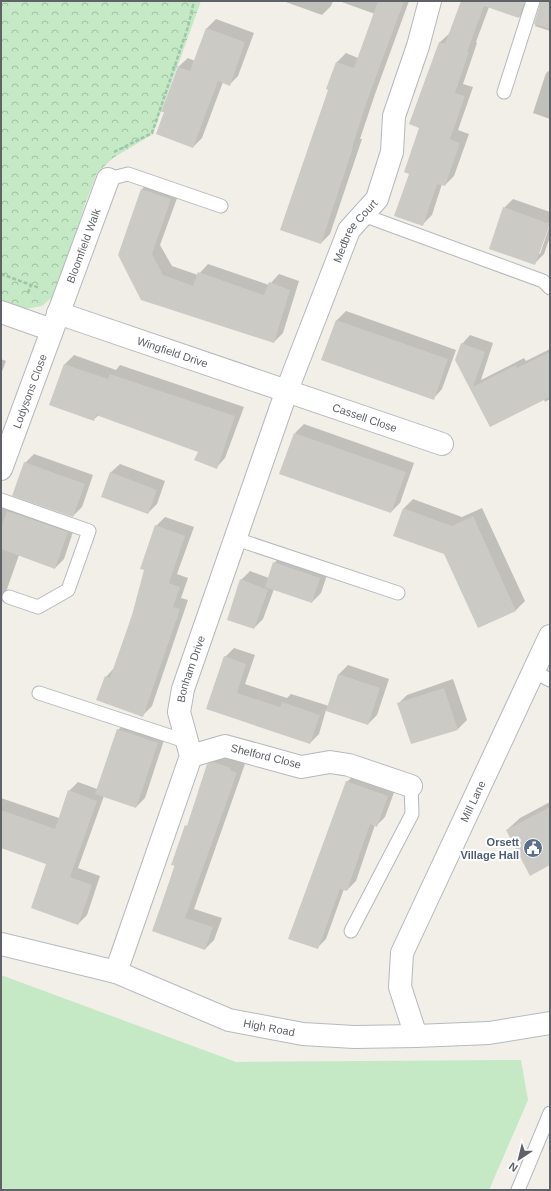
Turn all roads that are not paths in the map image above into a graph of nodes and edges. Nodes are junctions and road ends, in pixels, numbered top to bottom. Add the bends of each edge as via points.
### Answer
1 (430, 1) edge
2 (533, 1) edge
3 (504, 92) dead end
4 (108, 179) joint
5 (221, 206) dead end
6 (363, 215) junction
7 (550, 288) edge
8 (1, 312) edge
9 (55, 322) junction
10 (287, 390) junction
11 (442, 444) dead end
12 (1, 469) edge
13 (1, 500) edge
14 (236, 539) junction
15 (398, 593) dead end
16 (9, 597) dead end
17 (550, 636) edge
18 (542, 676) edge
19 (39, 693) dead end
20 (189, 749) junction
21 (411, 786) joint
22 (351, 931) dead end
23 (1, 944) edge
24 (116, 972) junction
25 (550, 1023) edge
26 (416, 1036) junction
27 (550, 1113) edge
28 (518, 1190) edge

1 - 6 street, Medbree Court via 394,116 392,152 377,199
2 - 3 lane
4 - 5 lane via 128,174
4 - 9 street, Bloomfield Walk
6 - 7 lane via 543,281
6 - 10 street, Medbree Court via 349,230
8 - 9 street, Wingfield Drive
9 - 10 street, Wingfield Drive
9 - 12 street, Lodysons Close
10 - 11 street, Cassell Close
10 - 14 street, Bonham Drive
13 - 16 lane via 89,531 68,590 38,607
14 - 15 lane
14 - 20 street, Bonham Drive via 183,689 180,712
17 - 18 street, Mill Lane
18 - 26 street, Mill Lane via 402,953 400,987
19 - 20 lane
20 - 21 street, Shelford Close via 225,746 301,767 330,762 349,765
20 - 24 street
21 - 22 lane via 412,814
23 - 24 street, High Road
24 - 26 street, High Road via 229,1020 303,1034 354,1037
25 - 26 street, High Road via 489,1033
27 - 28 lane

